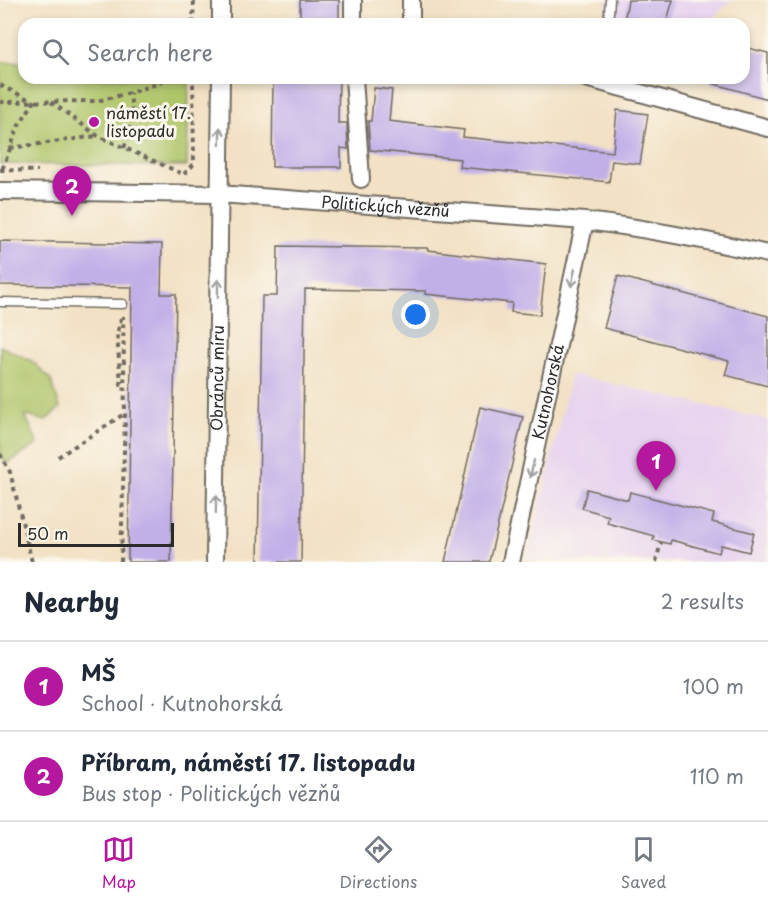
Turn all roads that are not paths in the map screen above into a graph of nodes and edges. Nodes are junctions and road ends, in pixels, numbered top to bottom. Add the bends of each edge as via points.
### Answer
1 (221, 0) edge
2 (353, 0) edge
3 (411, 0) edge
4 (610, 0) edge
5 (221, 18) edge
6 (353, 18) edge
7 (411, 18) edge
8 (608, 18) edge
9 (220, 84) edge
10 (354, 84) edge
11 (614, 84) edge
12 (768, 128) edge
13 (361, 179) dead end
14 (0, 191) edge
15 (219, 194) junction
16 (585, 221) junction
17 (768, 254) edge
18 (0, 302) edge
19 (123, 304) road end
20 (215, 562) edge
21 (511, 562) edge

1 - 5 street
2 - 6 street
3 - 7 street
4 - 8 lane
15 -> 9 street
10 - 13 street
11 - 12 street
14 - 15 street, Politických vězňů
15 - 16 street, Politických vězňů
20 -> 15 street, Obránců míru
16 - 17 street, Politických vězňů via 651,229
16 -> 21 street, Kutnohorská
18 - 19 lane

